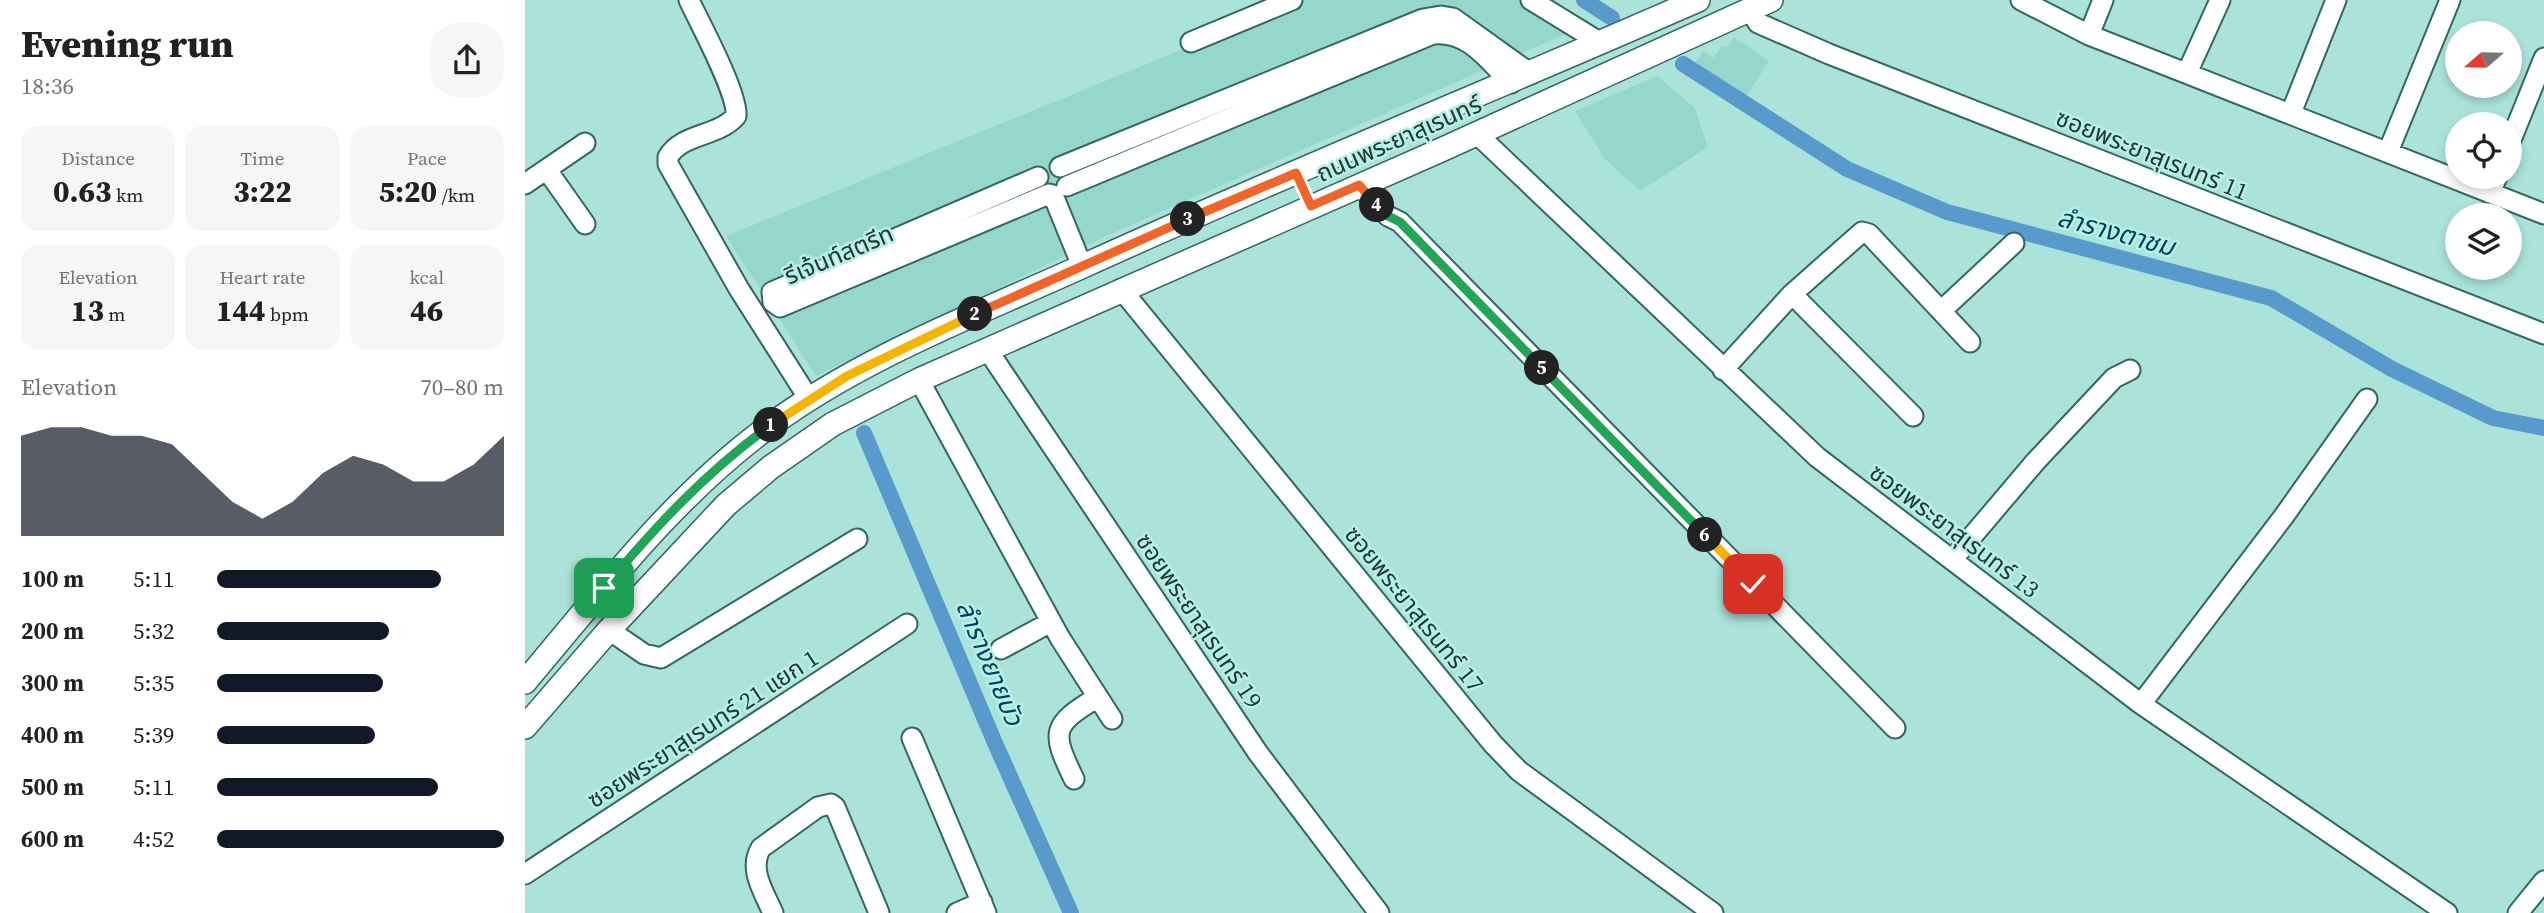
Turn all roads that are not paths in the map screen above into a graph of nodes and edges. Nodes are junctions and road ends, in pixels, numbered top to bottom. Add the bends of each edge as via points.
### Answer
1 (689, 0) edge
2 (1291, 0) edge
3 (1531, 0) edge
4 (1698, 0) edge
5 (2021, 0) edge
6 (2103, 0) edge
7 (2220, 0) edge
8 (2336, 0) edge
9 (2450, 0) edge
10 (1760, 5) edge
11 (2089, 36) junction
12 (1191, 42) dead end
13 (1601, 43) junction
14 (2544, 58) edge
15 (2187, 73) junction
16 (1521, 78) junction
17 (2291, 113) junction
18 (2522, 113) edge
19 (1476, 133) junction
20 (585, 144) dead end
21 (2388, 152) junction
22 (547, 170) junction
23 (2445, 170) edge
24 (1296, 173) junction
25 (1365, 182) junction
26 (525, 184) edge
27 (1055, 185) junction
28 (2500, 189) edge
29 (1311, 206) junction
30 (2544, 214) edge
31 (585, 225) dead end
32 (2014, 243) dead end
33 (1088, 264) junction
34 (1121, 289) junction
35 (1792, 294) junction
36 (1941, 311) junction
37 (2544, 334) edge
38 (1970, 342) dead end
39 (987, 349) junction
40 (1723, 370) junction
41 (2130, 370) dead end
42 (919, 380) junction
43 (809, 399) junction
44 (2367, 399) dead end
45 (1913, 416) dead end
46 (857, 539) dead end
47 (1952, 560) junction
48 (1051, 622) junction
49 (907, 624) dead end
50 (609, 630) junction
51 (1000, 649) dead end
52 (525, 682) edge
53 (1098, 697) junction
54 (2140, 704) junction
55 (1112, 719) dead end
56 (525, 727) edge
57 (1895, 728) dead end
58 (912, 738) dead end
59 (1073, 779) dead end
60 (525, 874) edge
61 (2544, 881) edge
62 (984, 908) edge
63 (773, 913) edge
64 (879, 913) edge
65 (957, 913) edge
66 (1379, 913) edge
67 (1713, 913) edge
68 (2447, 913) edge
69 (2518, 913) edge

1 - 43 street via 734,101 736,116 715,132 676,147 668,164
2 - 12 street
3 - 13 street
4 - 13 street, ถนนพระยาสุเรนทร์
5 - 11 street
6 - 11 street
7 - 15 street
8 - 17 street
9 - 21 street
10 - 19 street, ถนนพระยาสุเรนทร์
10 - 37 street, ซอยพระยาสุเรนทร์ 11 via 1758,23 1829,54
11 - 15 street
13 - 16 street, ถนนพระยาสุเรนทร์
14 - 18 street
15 - 17 street
16 - 24 street, ถนนพระยาสุเรนทร์
16 - 27 street, รีเจ้นท์สตรีท via 1468,41 1451,33 1433,34
17 - 21 street
19 - 25 street, ถนนพระยาสุเรนทร์
19 - 40 street, ซอยพระยาสุเรนทร์ 13
20 - 22 street
21 - 23 street
22 - 26 street
22 - 31 street
24 - 29 street
24 - 33 street, ถนนพระยาสุเรนทร์
25 - 29 street, ถนนพระยาสุเรนทร์
25 - 57 street
27 - 27 street, รีเจ้นท์สตรีท via 772,292 773,302 780,307
27 - 33 street
28 - 30 street
29 - 34 street, ถนนพระยาสุเรนทร์
32 - 36 street
33 - 43 street, ถนนพระยาสุเรนทร์ via 915,341
34 - 39 street, ถนนพระยาสุเรนทร์
34 - 67 street, ซอยพระยาสุเรนทร์ 17 via 1493,744 1519,771
35 - 36 street via 1862,232 1869,234
35 - 40 street
35 - 45 street
36 - 38 street
39 - 42 street, ถนนพระยาสุเรนทร์
39 - 66 street, ซอยพระยาสุเรนทร์ 19 via 1258,753
40 - 47 street, ซอยพระยาสุเรนทร์ 13 via 1817,457
41 - 47 street via 2114,378 2036,461
42 - 48 street
42 - 50 street, ถนนพระยาสุเรนทร์ via 833,424 771,467 690,541
43 - 52 street, ถนนพระยาสุเรนทร์ via 700,482 658,524
44 - 54 street via 2269,537
46 - 50 street via 661,658 644,654
47 - 54 street, ซอยพระยาสุเรนทร์ 13
48 - 51 street
48 - 53 street
49 - 60 street, ซอยพระยาสุเรนทร์ 21 แยก 1
50 - 56 street, ถนนพระยาสุเรนทร์
53 - 55 street
53 - 59 street via 1075,711 1058,734 1058,746
54 - 68 street, ซอยพระยาสุเรนทร์ 13
58 - 62 street
61 - 69 street
62 - 65 street
63 - 64 street via 757,875 756,856 825,804 835,807

